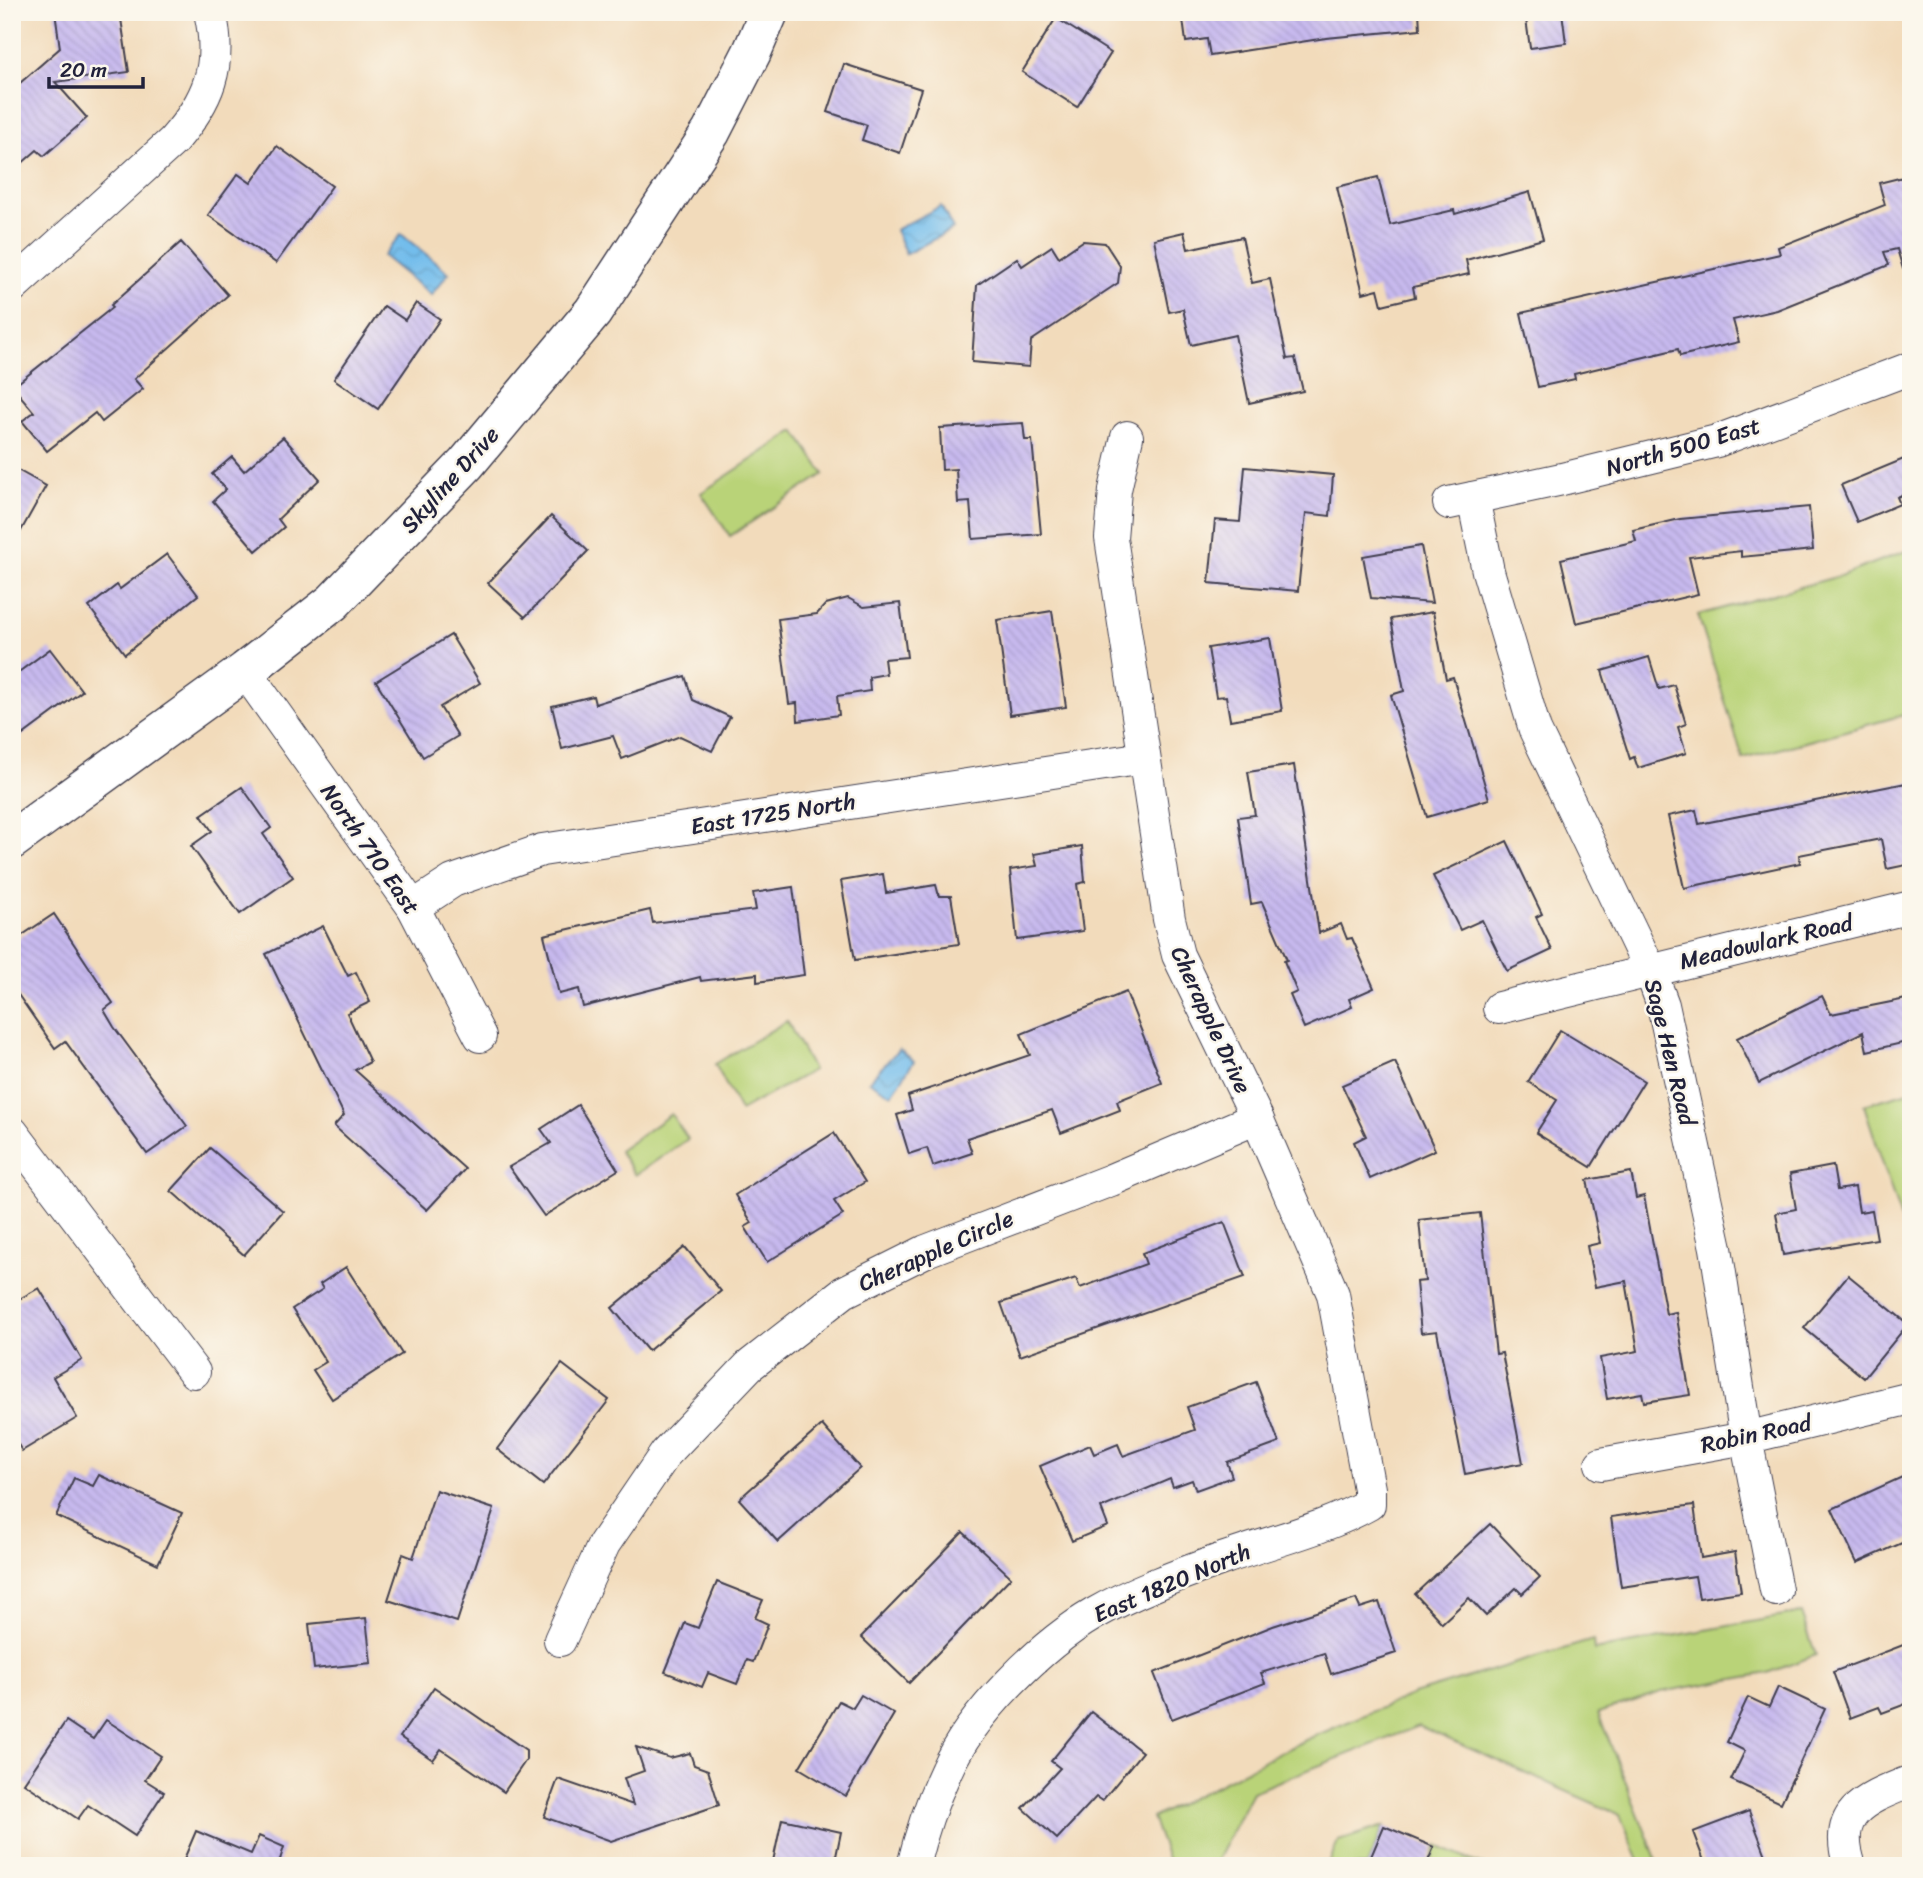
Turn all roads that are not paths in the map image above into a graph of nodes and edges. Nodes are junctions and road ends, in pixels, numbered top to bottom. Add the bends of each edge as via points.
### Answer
1 (210, 12) edge
2 (769, 12) edge
3 (12, 288) edge
4 (1911, 368) edge
5 (1128, 437) dead end
6 (1461, 500) joint
7 (246, 671) junction
8 (1144, 758) junction
9 (12, 841) edge
10 (413, 907) junction
11 (1911, 907) edge
12 (1650, 970) junction
13 (1499, 1008) dead end
14 (480, 1036) dead end
15 (1257, 1118) junction
16 (12, 1132) edge
17 (194, 1372) dead end
18 (1911, 1398) edge
19 (1746, 1438) junction
20 (1601, 1464) dead end
21 (1368, 1504) joint
22 (1776, 1590) dead end
23 (560, 1640) dead end
24 (1911, 1781) edge
25 (913, 1866) edge
26 (1850, 1866) edge

1 - 3 street via 215,59 210,84 195,116
2 - 7 street, Skyline Drive via 711,132 585,322 522,400 389,546 333,602
4 - 6 street, North 500 East via 1717,441
5 - 8 street, Cherapple Drive via 1115,490 1111,538
6 - 12 street, Sage Hen Road via 1488,571 1535,730
7 - 9 street, Skyline Drive
7 - 10 street, North 710 East
8 - 10 street, East 1725 North via 542,850 453,881
8 - 15 street, Cherapple Drive via 1178,955
10 - 14 street, North 710 East
11 - 12 street, Meadowlark Road
12 - 13 street, Meadowlark Road
12 - 19 street, Sage Hen Road via 1663,1006 1716,1248
15 - 21 street, Cherapple Drive via 1333,1294
15 - 23 street, Cherapple Circle via 926,1251 844,1292 749,1366 666,1453 604,1544
16 - 17 street
18 - 19 street, Robin Road
19 - 20 street, Robin Road
19 - 22 street, Sage Hen Road
21 - 25 street, East 1820 North via 1344,1518 1121,1600 1051,1643 972,1728 946,1768
24 - 26 street via 1866,1800 1847,1819 1845,1843

